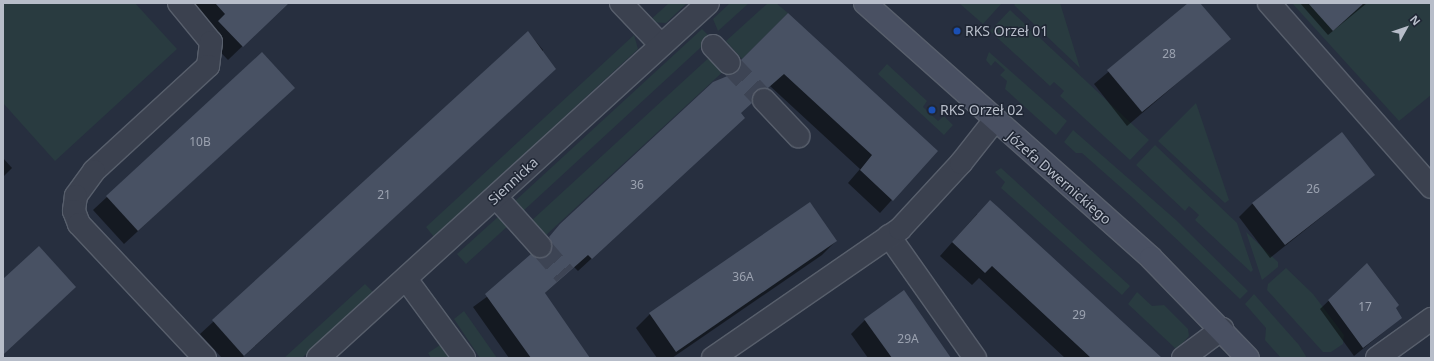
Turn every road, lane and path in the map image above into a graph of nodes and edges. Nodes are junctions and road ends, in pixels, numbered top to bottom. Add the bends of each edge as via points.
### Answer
1 (179, 3) edge
2 (622, 3) edge
3 (708, 3) edge
4 (865, 3) edge
5 (1269, 3) edge
6 (661, 45) junction
7 (713, 46) dead end
8 (729, 63) tunnel mouth
9 (764, 100) tunnel mouth
10 (994, 121) junction
11 (798, 136) dead end
12 (1431, 187) edge
13 (496, 197) junction
14 (889, 236) junction
15 (540, 246) tunnel mouth
16 (406, 279) junction
17 (1431, 319) edge
18 (1222, 329) junction
19 (205, 358) edge
20 (318, 358) edge
21 (464, 358) edge
22 (713, 358) edge
23 (975, 358) edge
24 (1183, 358) edge
25 (1248, 358) edge
26 (1377, 358) edge

1 - 19 street via 211,42 208,66 94,171 76,196 74,211 79,224
2 - 6 street
3 - 6 street, Siennicka
4 - 10 street, Józefa Dwernickiego
5 - 12 street
6 - 13 street, Siennicka
7 - 8 street
9 - 11 street
10 - 14 street via 961,163 908,221
10 - 18 street, Józefa Dwernickiego via 1151,258
13 - 15 street
13 - 16 street, Siennicka
14 - 22 street
14 - 23 street
16 - 20 street, Siennicka
16 - 21 street
17 - 26 street
18 - 24 street
18 - 25 street, Józefa Dwernickiego

